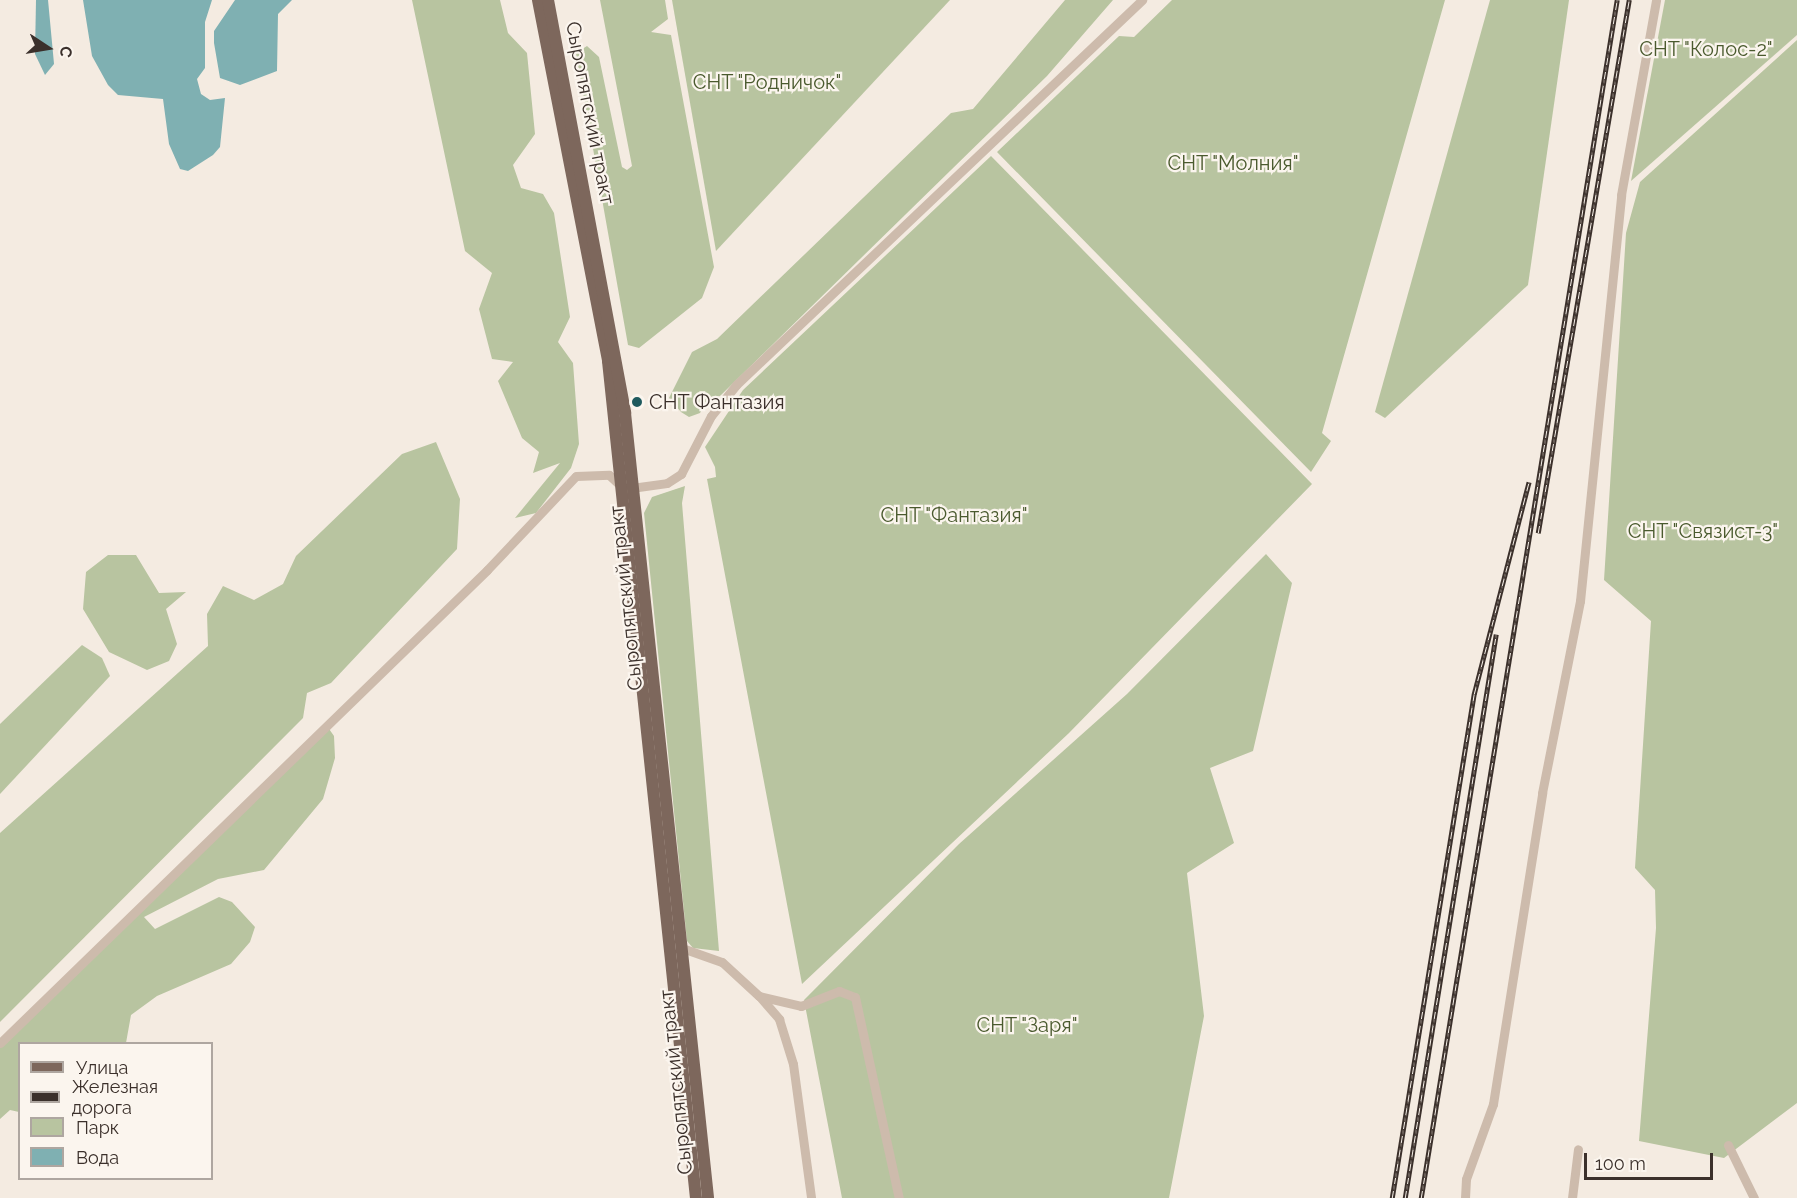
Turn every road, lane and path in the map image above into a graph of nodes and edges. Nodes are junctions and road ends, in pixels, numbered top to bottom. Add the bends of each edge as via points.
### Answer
1 (538, 0) edge
2 (548, 0) edge
3 (1142, 0) edge
4 (1656, 0) edge
5 (629, 489) junction
6 (682, 948) junction
7 (759, 996) junction
8 (0, 1043) edge
9 (1728, 1146) dead end
10 (1578, 1149) dead end
11 (696, 1198) edge
12 (708, 1198) edge
13 (811, 1198) edge
14 (899, 1198) edge
15 (1466, 1198) edge
16 (1572, 1198) edge
17 (1754, 1198) edge

1 - 5 main road, Сыропятский тракт
2 - 5 main road, Сыропятский тракт via 617,359
3 - 5 street via 736,385 711,416 681,474 667,483
4 - 15 street via 1621,195 1580,601 1542,793 1493,1104 1466,1179
5 - 6 main road, Сыропятский тракт
5 - 8 street via 609,475 576,476 487,570
5 - 11 main road, Сыропятский тракт
6 - 7 street via 722,962
6 - 12 main road, Сыропятский тракт
7 - 13 street via 779,1020 793,1064
7 - 14 street via 801,1006 839,992 855,997
9 - 17 street
10 - 16 street

